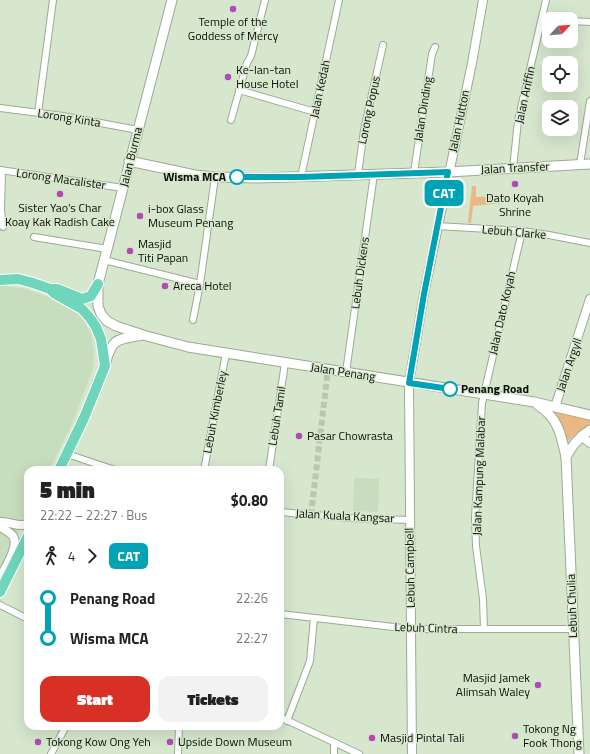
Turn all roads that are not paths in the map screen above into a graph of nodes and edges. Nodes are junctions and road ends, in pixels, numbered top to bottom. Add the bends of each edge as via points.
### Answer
1 (54, 0) edge
2 (172, 0) edge
3 (265, 0) edge
4 (339, 0) edge
5 (483, 0) edge
6 (546, 0) edge
7 (543, 12) edge
8 (542, 18) edge
9 (578, 21) edge
10 (590, 22) edge
11 (383, 45) dead end
12 (435, 47) dead end
13 (239, 90) junction
14 (590, 101) edge
15 (0, 108) edge
16 (315, 112) junction
17 (38, 113) junction
18 (232, 120) dead end
19 (138, 130) junction
20 (130, 161) junction
21 (585, 164) edge
22 (513, 168) junction
23 (1, 170) edge
24 (414, 172) junction
25 (448, 172) junction
26 (358, 174) junction
27 (374, 174) junction
28 (215, 177) junction
29 (301, 177) junction
30 (123, 188) junction
31 (437, 226) junction
32 (3, 227) dead end
33 (522, 231) junction
34 (34, 238) dead end
35 (590, 243) edge
36 (107, 249) junction
37 (104, 260) junction
38 (0, 280) edge
39 (98, 284) junction
40 (200, 284) junction
41 (50, 289) junction
42 (590, 299) edge
43 (101, 314) joint
44 (193, 320) dead end
45 (143, 335) junction
46 (226, 353) junction
47 (285, 362) junction
48 (105, 366) junction
49 (346, 372) junction
50 (409, 383) junction
51 (483, 394) junction
52 (534, 402) junction
53 (555, 407) junction
54 (590, 415) edge
55 (590, 430) edge
56 (581, 436) junction
57 (590, 443) edge
58 (67, 454) junction
59 (566, 457) junction
60 (61, 466) edge
61 (103, 466) edge
62 (205, 466) edge
63 (270, 466) edge
64 (284, 512) edge
65 (410, 520) junction
66 (0, 522) edge
67 (24, 525) edge
68 (0, 526) edge
69 (24, 544) edge
70 (0, 578) edge
71 (0, 592) edge
72 (0, 604) edge
73 (284, 614) edge
74 (24, 617) edge
75 (314, 618) junction
76 (411, 629) junction
77 (484, 629) junction
78 (573, 629) junction
79 (284, 719) edge
80 (287, 721) junction
81 (64, 730) edge
82 (179, 730) edge
83 (334, 744) junction
84 (51, 754) edge
85 (178, 754) edge
86 (334, 754) edge
87 (358, 754) edge
88 (412, 754) edge
89 (579, 754) edge

1 - 17 street
2 - 19 main road, Jalan Burma
3 - 13 street via 251,56
4 - 16 street, Jalan Kedah
5 - 25 street, Jalan Hutton
6 - 7 street, Jalan Ariffin
8 - 22 street, Jalan Ariffin via 518,121
9 - 10 street
11 - 26 street, Lorong Popus via 364,130
12 - 24 street, Jalan Dinding
13 - 16 street
13 - 18 street
14 - 21 street
15 - 17 street, Lorong Kinta
16 - 29 street, Jalan Kedah
17 - 19 street, Lorong Kinta
19 - 20 main road, Jalan Burma
20 - 28 main road, Jalan Transfer
20 - 30 main road, Jalan Burma
21 - 22 main road, Jalan Transfer
22 - 25 main road, Jalan Transfer
23 - 30 street, Lorong Macalister
23 - 32 street
24 - 25 main road, Jalan Transfer
24 - 27 main road, Jalan Transfer
25 - 31 street, Jalan Hutton
26 - 27 main road, Jalan Transfer
26 - 29 main road, Jalan Transfer
27 - 49 street, Lebuh Dickens
28 - 29 main road, Jalan Transfer
28 - 40 street
30 - 36 main road, Jalan Burma
31 - 33 street, Lebuh Clarke
31 - 50 street, Jalan Hutton
33 - 35 street, Lebuh Clarke
33 - 51 street, Jalan Dato Koyah
34 - 36 street
36 - 37 main road, Jalan Burma
37 - 39 main road, Jalan Burma
37 - 40 street
38 - 41 main road via 18,279
39 - 41 main road via 91,296 85,299
39 - 43 main road, Jalan Burma via 98,306
40 - 44 street
41 - 48 main road via 90,318 101,339
42 - 53 street, Jalan Argyll
43 - 45 main road, Jalan Penang via 111,324
45 - 46 main road, Jalan Penang via 170,343
45 - 48 main road via 120,339 112,344
46 - 47 main road, Jalan Penang
46 - 62 street, Lebuh Kimberley
47 - 49 main road, Jalan Penang
47 - 63 street, Lebuh Tamil
48 - 58 main road
49 - 50 main road, Jalan Penang
50 - 51 main road, Jalan Penang
50 - 65 street, Lebuh Campbell
51 - 52 main road, Jalan Penang
51 - 77 street, Jalan Kampung Malabar via 475,518
52 - 53 main road, Jalan Penang
52 - 59 main road, Lebuh Chulia via 548,412 558,425
53 - 54 main road, Jalan Penang
55 - 56 main road
56 - 57 street
56 - 59 main road
58 - 60 main road
58 - 61 street
59 - 78 main road, Lebuh Chulia
64 - 65 street, Jalan Kuala Kangsar
65 - 76 street, Lebuh Campbell
66 - 67 street
68 - 70 street via 16,543
69 - 71 main road
72 - 74 street
73 - 75 street, Lebuh Cintra
75 - 76 street, Lebuh Cintra
75 - 80 street via 310,661
76 - 77 street, Lebuh Cintra
76 - 88 street, Lebuh Campbell
77 - 78 street, Lebuh Cintra
78 - 89 main road, Lebuh Chulia
79 - 80 street
80 - 83 street
81 - 84 street
82 - 85 street
83 - 86 street
83 - 87 street

